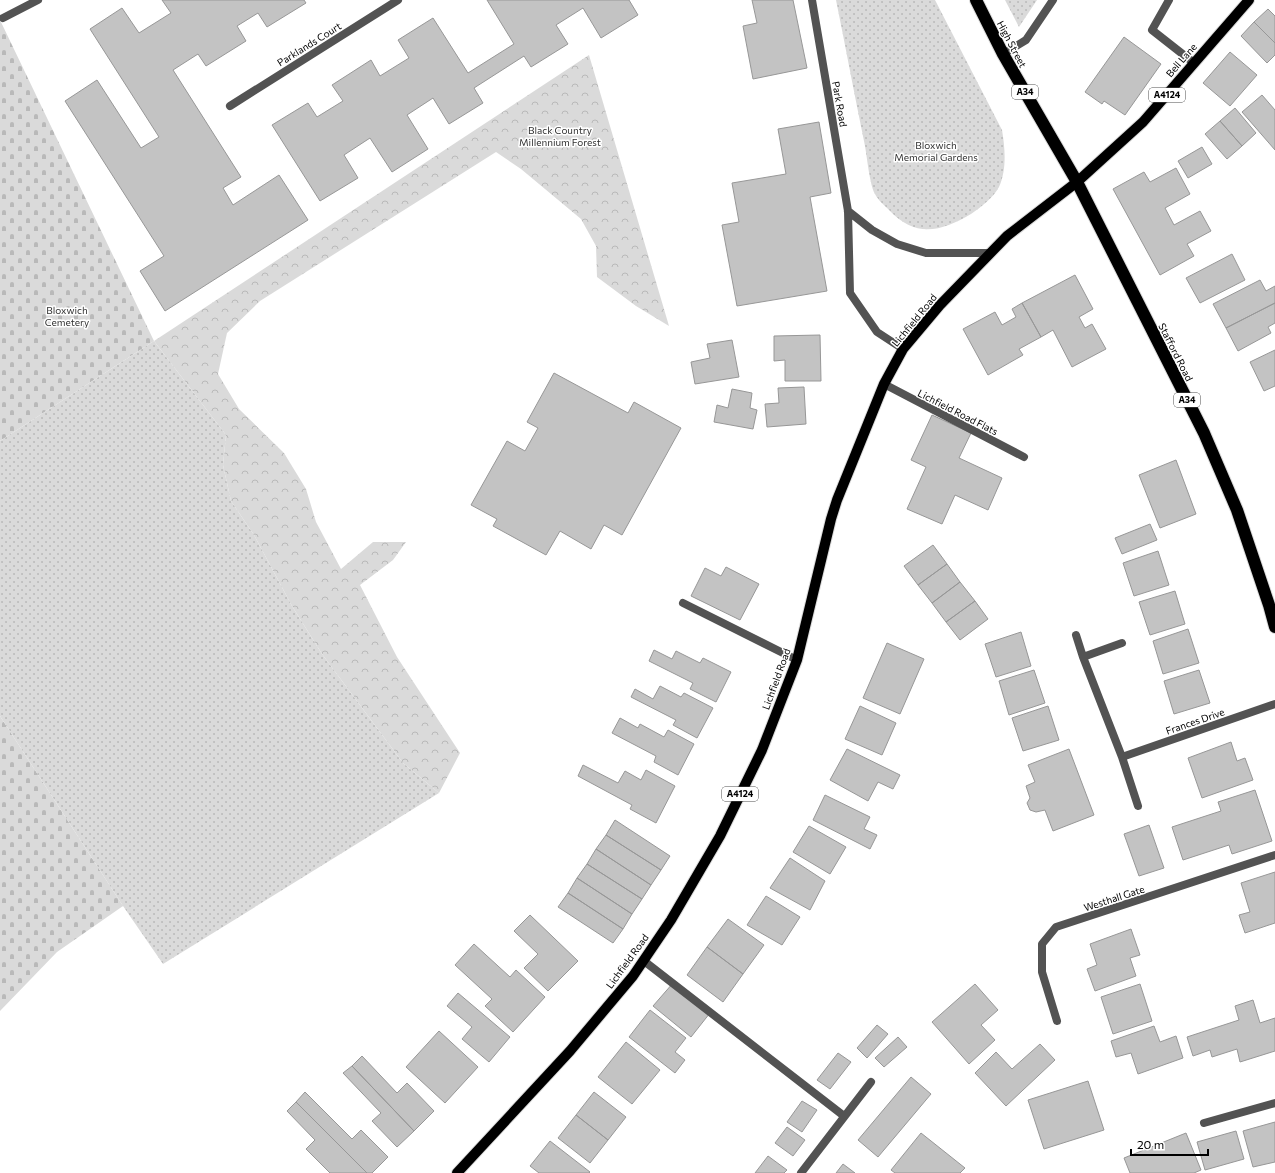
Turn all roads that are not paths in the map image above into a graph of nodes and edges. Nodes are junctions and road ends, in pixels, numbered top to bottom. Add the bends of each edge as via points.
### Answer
1 (38, 0) edge
2 (398, 0) edge
3 (812, 0) edge
4 (976, 0) edge
5 (1053, 0) edge
6 (1169, 0) edge
7 (1249, 0) edge
8 (4, 18) dead end
9 (1003, 54) junction
10 (1194, 63) junction
11 (230, 106) dead end
12 (1077, 182) junction
13 (848, 211) junction
14 (989, 253) junction
15 (903, 350) junction
16 (884, 384) junction
17 (1024, 457) dead end
18 (683, 604) dead end
19 (1272, 605) edge
20 (1275, 627) edge
21 (1076, 635) dead end
22 (1122, 643) dead end
23 (1083, 656) junction
24 (797, 660) junction
25 (1275, 704) edge
26 (1122, 757) junction
27 (1138, 806) dead end
28 (1275, 855) edge
29 (644, 961) junction
30 (1057, 1021) dead end
31 (871, 1082) dead end
32 (1275, 1103) edge
33 (844, 1116) junction
34 (1204, 1123) dead end
35 (457, 1173) edge
36 (801, 1173) edge

1 - 8 street
2 - 11 street, Parklands Court
3 - 13 street, Park Road
4 - 9 highway, High Street / A34
5 - 9 street via 1026,40
6 - 10 street via 1152,30
7 - 10 main road, Bell Lane / A4124
9 - 12 highway, High Street / A34
10 - 12 main road, Bell Lane / A4124 via 1143,122
12 - 14 main road, Lichfield Road / A4124
12 - 19 highway, Stafford Road / A34 via 1204,433 1237,510
13 - 14 street via 872,230 897,244 926,253
13 - 15 street, Park Road via 850,293 877,332
14 - 15 main road, Lichfield Road / A4124 via 940,305
15 - 16 main road, Lichfield Road / A4124
16 - 17 street, Lichfield Road Flats
16 - 24 main road, Lichfield Road / A4124 via 831,518
18 - 24 street
19 - 20 highway, Stafford Road / A34
21 - 23 street
22 - 23 street
23 - 26 street
24 - 29 main road, Lichfield Road / A4124 via 762,750 720,836
25 - 26 street, Frances Drive
26 - 27 street
28 - 30 street, Westhall Gate via 1056,927 1042,944 1042,972
29 - 33 street
29 - 35 main road, Lichfield Road / A4124 via 570,1051
31 - 33 street
32 - 34 street
33 - 36 street

